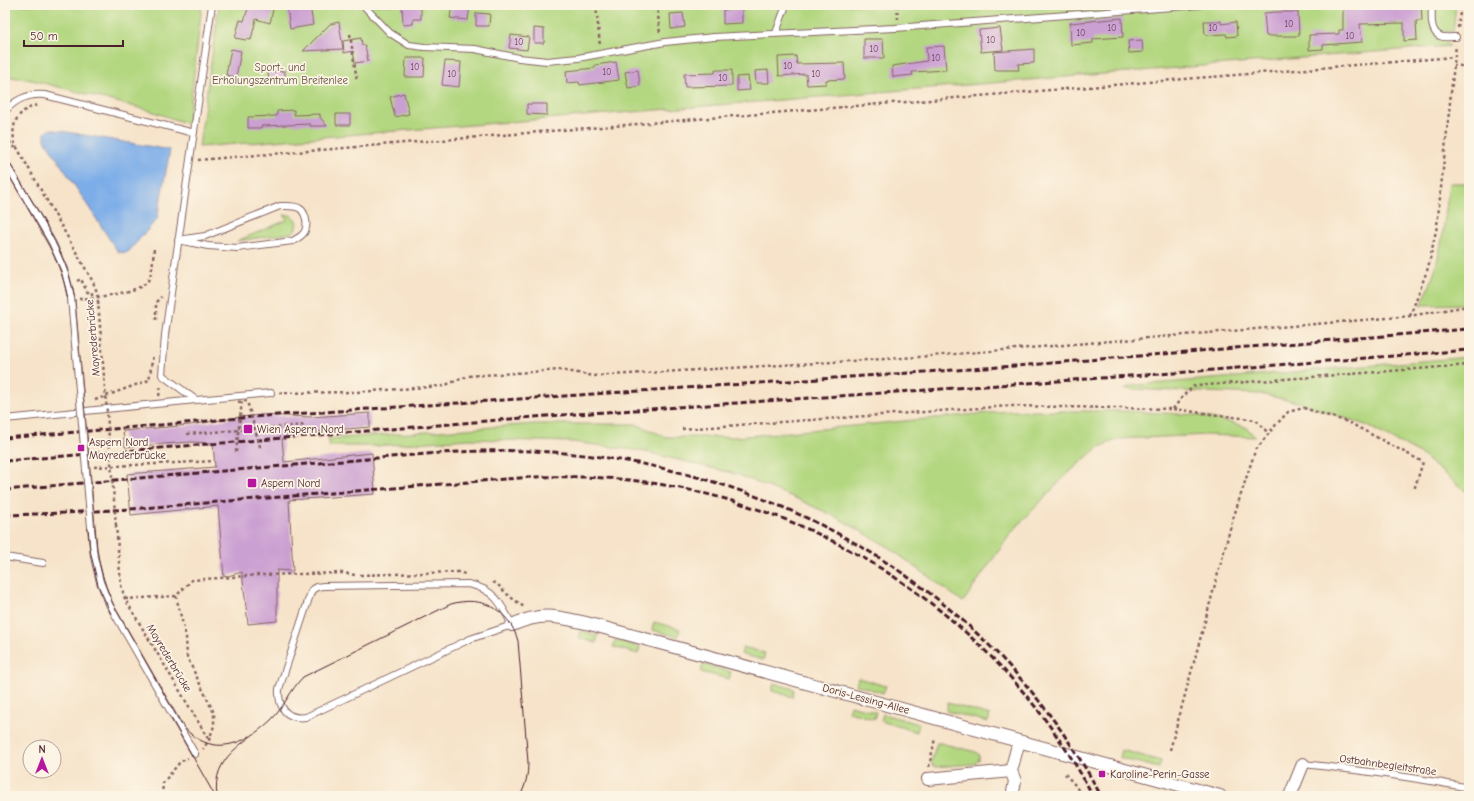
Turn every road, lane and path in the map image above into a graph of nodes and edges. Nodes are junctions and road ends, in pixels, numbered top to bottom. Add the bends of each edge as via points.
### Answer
1 (212, 5) edge
2 (363, 5) edge
3 (596, 5) edge
4 (657, 5) edge
5 (786, 5) edge
6 (897, 5) edge
7 (1199, 5) edge
8 (1432, 5) edge
9 (1172, 6) edge
10 (898, 28) junction
11 (776, 33) junction
12 (350, 34) dead end
13 (1456, 37) dead end
14 (661, 43) junction
15 (601, 54) junction
16 (1454, 57) dead end
17 (1469, 67) edge
18 (357, 81) dead end
19 (39, 104) dead end
20 (5, 111) edge
21 (194, 133) junction
22 (5, 137) edge
23 (20, 153) junction
24 (190, 161) junction
25 (5, 162) edge
26 (178, 240) junction
27 (154, 248) dead end
28 (173, 282) junction
29 (78, 286) dead end
30 (98, 297) junction
31 (83, 298) dead end
32 (92, 298) junction
33 (1469, 306) edge
34 (1410, 316) junction
35 (156, 325) dead end
36 (154, 349) dead end
37 (1469, 365) edge
38 (271, 393) joint
39 (94, 400) dead end
40 (196, 400) junction
41 (242, 401) junction
42 (238, 402) dead end
43 (1173, 409) junction
44 (5, 419) edge
45 (306, 425) dead end
46 (255, 428) junction
47 (682, 428) dead end
48 (239, 430) junction
49 (187, 434) dead end
50 (1269, 434) junction
51 (261, 450) dead end
52 (236, 452) dead end
53 (215, 461) dead end
54 (112, 466) junction
55 (1414, 490) dead end
56 (5, 557) edge
57 (43, 564) dead end
58 (259, 571) dead end
59 (176, 596) junction
60 (125, 599) junction
61 (512, 625) junction
62 (935, 738) dead end
63 (1019, 741) junction
64 (1170, 750) dead end
65 (195, 754) dead end
66 (180, 762) dead end
67 (1303, 764) joint
68 (1012, 771) junction
69 (929, 774) joint
70 (1065, 774) dead end
71 (1469, 788) edge
72 (1013, 792) dead end
73 (162, 796) edge
74 (1081, 796) edge
75 (1220, 796) edge
76 (1290, 796) edge

1 - 21 lane
2 - 15 lane via 390,33 409,45 475,49 547,61
3 - 15 path
4 - 14 path
5 - 11 lane
6 - 10 path
7 - 9 lane
8 - 13 lane via 1434,29 1440,36
9 - 10 lane
10 - 11 lane
11 - 14 lane
12 - 18 path
14 - 15 lane
16 - 24 path
17 - 34 path via 1453,65 1437,226 1428,268
19 - 23 path, Mayrederbrücke via 26,109 14,124 13,137
20 - 21 lane via 19,98 39,94
21 - 24 lane
22 - 23 path
23 - 30 path, Mayrederbrücke via 93,282
24 - 26 lane
25 - 65 lane, bridge via 56,250 72,298 91,527 100,582 109,604
26 - 26 lane via 205,236 280,206 299,208 306,222 305,231 301,236 293,241 273,244 237,248
26 - 28 lane
27 - 30 path via 147,282 140,287
28 - 35 path via 156,302
28 - 40 lane via 162,375
29 - 32 path via 77,280 81,279 87,292 92,292
30 - 32 path
30 - 54 path, Mayrederbrücke, bridge
31 - 32 path
33 - 34 path
34 - 38 path via 919,357 594,376 561,370 468,376 443,386 357,392
36 - 39 path via 149,380
37 - 43 path via 1194,386
38 - 40 lane
40 - 44 lane
41 - 42 path, bridge
41 - 46 path, bridge via 247,401
41 - 48 path, bridge
43 - 47 path via 1009,406
43 - 50 path via 1256,420
45 - 46 path
46 - 48 path
46 - 51 path, bridge
48 - 49 path
48 - 52 path, bridge
50 - 55 path via 1288,412 1304,408 1348,422 1423,462
50 - 64 path via 1255,451 1232,522
53 - 54 path
54 - 60 path, Mayrederbrücke, bridge
56 - 57 lane
58 - 59 path via 260,575 192,580
59 - 60 path
59 - 60 path, Mayrederbrücke via 186,636 186,657 214,713 214,726 209,740
61 - 61 lane via 496,597 488,590 468,584 317,587 312,590 306,605 280,689 280,703 284,710 294,717 306,717 470,639
61 - 63 street, Doris-Lessing-Allee via 524,619 552,616 590,624
62 - 69 path
63 - 68 street
63 - 75 street, Doris-Lessing-Allee
66 - 73 path via 163,783
67 - 71 lane, Ostbahnbegleitstraße via 1369,771
67 - 76 street
68 - 69 street
68 - 72 street via 1015,781
70 - 74 path

